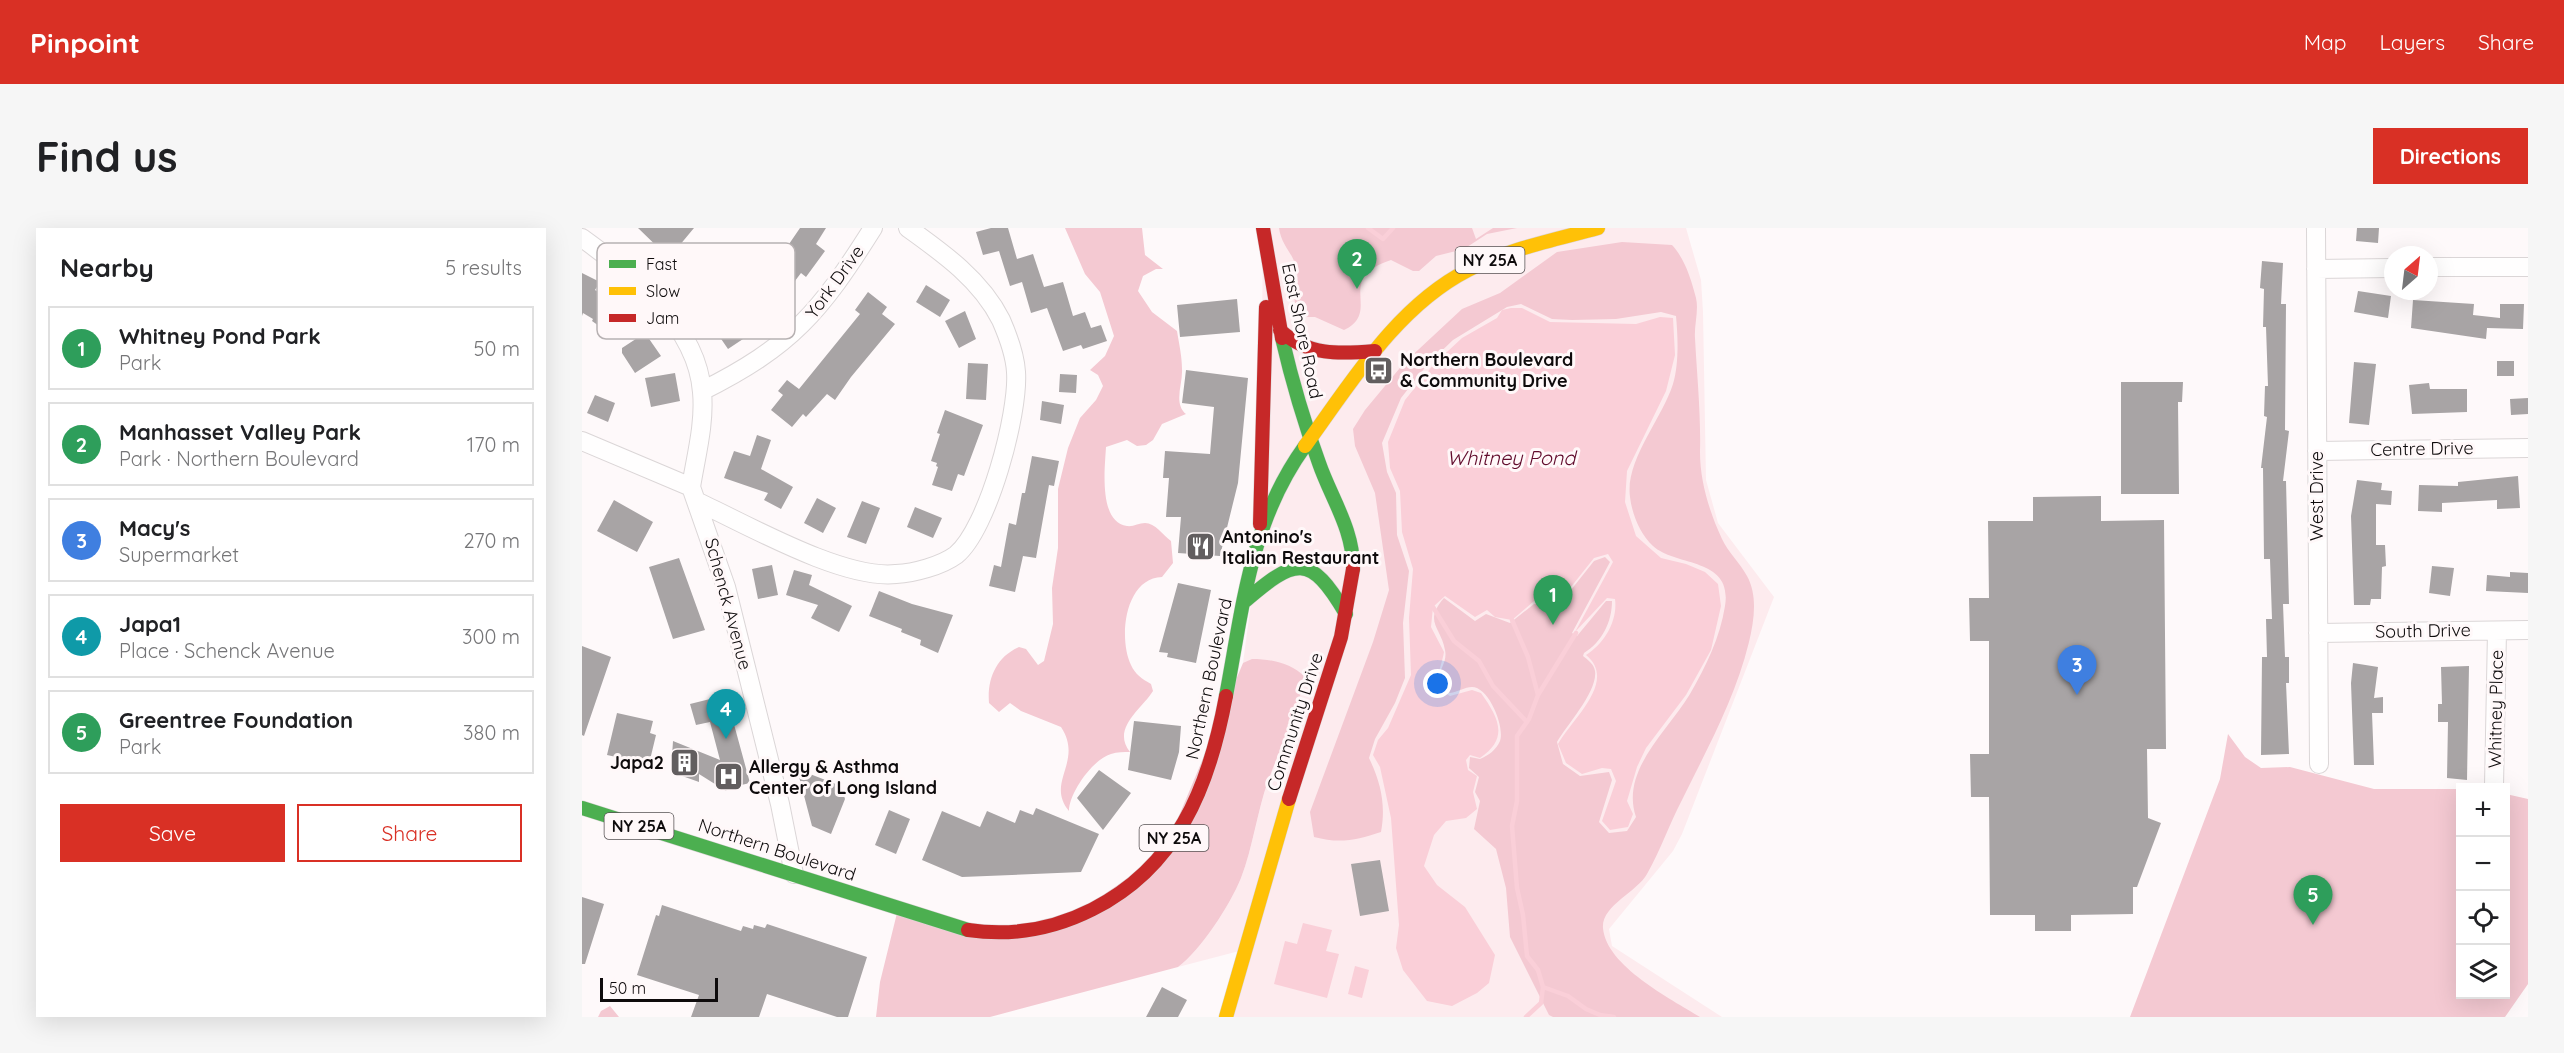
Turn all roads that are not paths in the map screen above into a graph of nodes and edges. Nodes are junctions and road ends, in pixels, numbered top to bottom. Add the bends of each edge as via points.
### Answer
1 (873, 228) edge
2 (908, 228) edge
3 (1263, 228) edge
4 (1598, 228) edge
5 (2316, 228) edge
6 (582, 238) edge
7 (597, 249) edge
8 (1268, 257) junction
9 (2438, 267) edge
10 (2528, 267) edge
11 (2384, 268) edge
12 (2316, 269) junction
13 (1280, 330) junction
14 (795, 333) edge
15 (683, 339) edge
16 (787, 339) edge
17 (1375, 351) junction
18 (702, 391) junction
19 (1310, 440) junction
20 (582, 441) edge
21 (2528, 448) edge
22 (2317, 451) junction
23 (694, 494) junction
24 (1260, 534) junction
25 (1244, 602) junction
26 (1346, 614) junction
27 (2528, 630) edge
28 (2497, 631) junction
29 (2318, 633) junction
30 (2319, 764) dead end
31 (2494, 783) edge
32 (582, 808) edge
33 (794, 874) junction
34 (1226, 1017) edge

1 - 14 street, York Drive via 838,284
2 - 23 street via 961,268 982,291 1000,319 1014,360 1016,400 1011,428 987,500 967,542 955,555 932,566 896,574 873,574 819,558
3 - 8 main road, East Shore Road
4 - 17 main road, Northern Boulevard / NY 25A via 1503,255 1467,271 1425,300
5 - 12 street, West Drive
6 - 7 street
8 - 13 main road, East Shore Road
8 - 24 main road
9 - 10 street
11 - 12 street
12 - 22 street, West Drive
13 - 17 main road via 1297,344 1326,354
13 - 19 main road, East Shore Road
15 - 18 street via 694,358
16 - 18 street, York Drive via 756,362
17 - 19 main road, Northern Boulevard / NY 25A
18 - 23 street
19 - 24 main road, Northern Boulevard / NY 25A via 1281,482
19 - 26 main road, Community Drive via 1347,527 1352,549 1352,583
20 - 23 street
21 - 22 street, Centre Drive
22 - 29 street, West Drive
23 - 33 street, Schenck Avenue via 726,587
24 - 25 main road, Northern Boulevard / NY 25A
25 - 26 main road via 1277,573 1297,567 1313,570 1327,581
25 - 33 main road, Northern Boulevard / NY 25A via 1224,712 1198,797 1163,854 1117,895 1090,912 1023,934 992,935 960,929
26 - 34 main road, Community Drive via 1266,872
27 - 28 street, South Drive
28 - 29 street, South Drive
28 - 31 street, Whitney Place
29 - 30 street, West Drive
32 - 33 main road, Northern Boulevard / NY 25A

